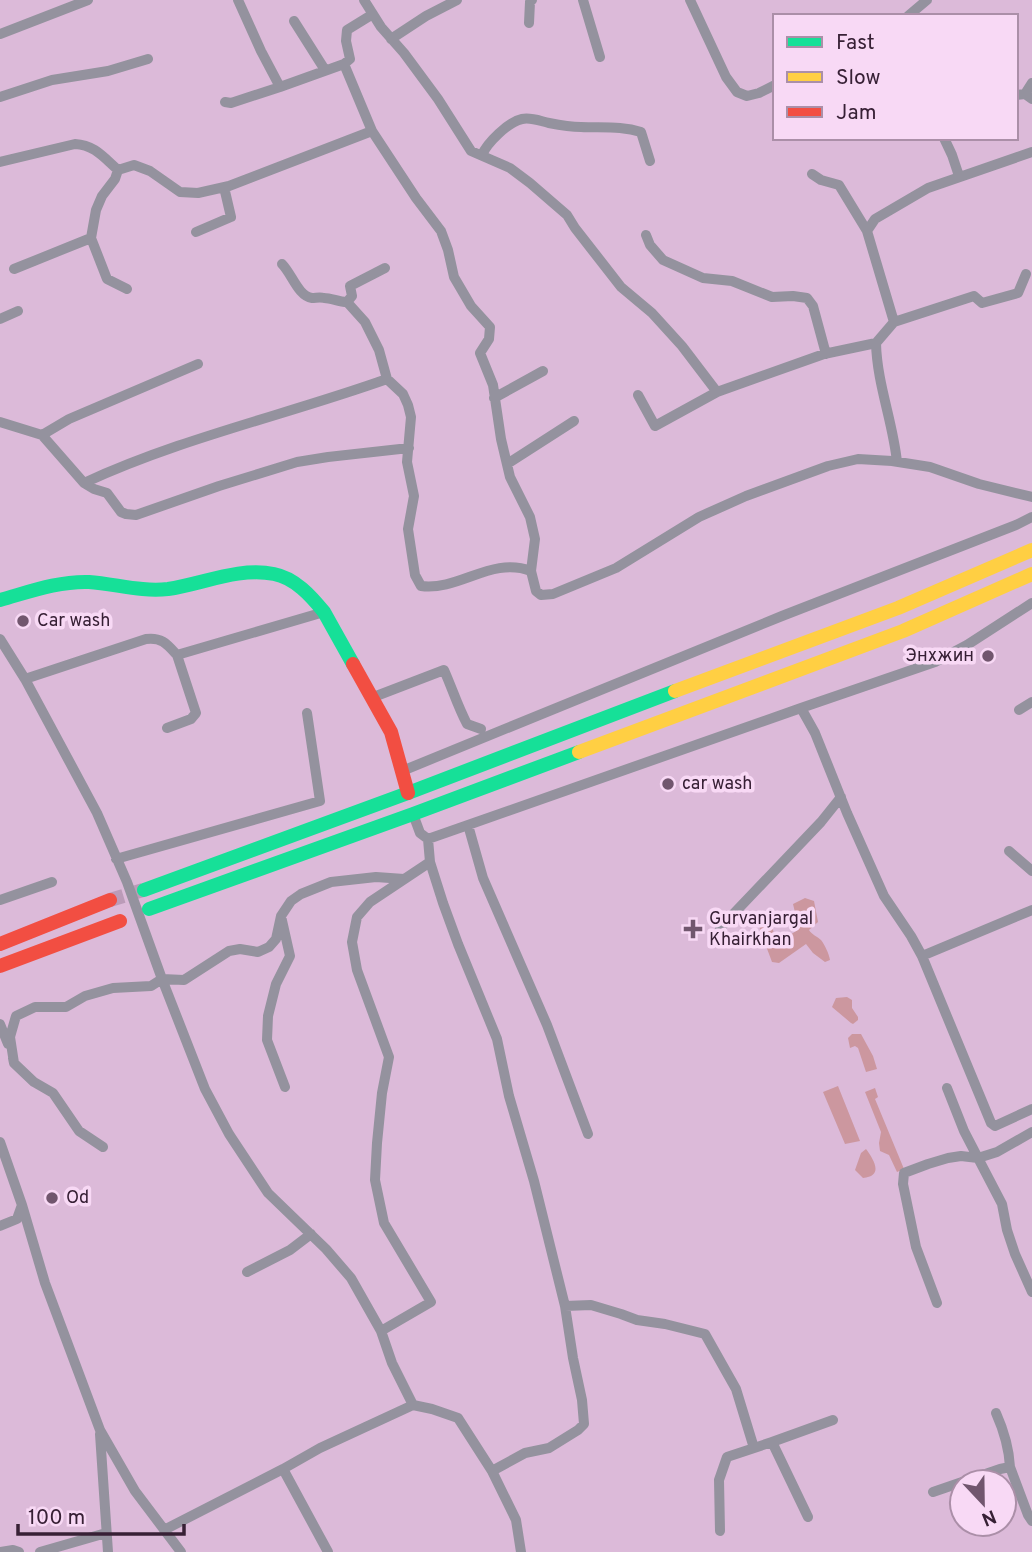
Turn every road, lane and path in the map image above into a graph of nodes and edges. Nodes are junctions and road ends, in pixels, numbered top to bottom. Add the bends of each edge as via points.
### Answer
1 (88, 0) edge
2 (238, 0) edge
3 (364, 0) edge
4 (457, 0) edge
5 (532, 0) edge
6 (583, 0) edge
7 (690, 0) edge
8 (927, 0) edge
9 (373, 14) junction
10 (910, 14) edge
11 (295, 21) dead end
12 (529, 23) dead end
13 (0, 34) edge
14 (391, 40) junction
15 (600, 57) dead end
16 (148, 59) dead end
17 (344, 64) junction
18 (324, 70) junction
19 (1032, 82) edge
20 (773, 86) edge
21 (280, 87) junction
22 (1025, 96) edge
23 (0, 97) edge
24 (225, 102) dead end
25 (372, 131) junction
26 (945, 140) edge
27 (1032, 152) edge
28 (482, 155) junction
29 (650, 161) dead end
30 (0, 162) edge
31 (118, 170) junction
32 (812, 174) dead end
33 (959, 176) junction
34 (224, 187) junction
35 (867, 231) junction
36 (196, 232) dead end
37 (646, 235) dead end
38 (91, 238) junction
39 (282, 264) dead end
40 (386, 268) dead end
41 (14, 269) dead end
42 (1026, 274) dead end
43 (127, 289) dead end
44 (346, 302) junction
45 (18, 311) dead end
46 (0, 319) edge
47 (894, 322) junction
48 (876, 343) junction
49 (826, 354) junction
50 (198, 364) dead end
51 (543, 371) dead end
52 (387, 379) junction
53 (717, 392) junction
54 (638, 395) dead end
55 (494, 398) junction
56 (574, 421) dead end
57 (0, 422) edge
58 (42, 435) junction
59 (409, 448) junction
60 (897, 462) junction
61 (507, 464) junction
62 (84, 483) junction
63 (1032, 497) edge
64 (1032, 517) edge
65 (1032, 550) edge
66 (531, 571) junction
67 (1032, 574) edge
68 (0, 600) edge
69 (1032, 603) edge
70 (324, 612) junction
71 (0, 639) edge
72 (177, 655) junction
73 (25, 679) junction
74 (372, 698) junction
75 (1032, 702) edge
76 (801, 708) junction
77 (1019, 710) dead end
78 (307, 713) dead end
79 (167, 728) dead end
80 (481, 729) dead end
81 (402, 771) junction
82 (408, 793) junction
83 (841, 797) junction
84 (413, 814) junction
85 (468, 825) junction
86 (428, 839) junction
87 (1009, 852) dead end
88 (116, 859) junction
89 (430, 862) junction
90 (1032, 871) edge
91 (405, 879) junction
92 (52, 882) dead end
93 (144, 890) tunnel mouth
94 (0, 900) edge
95 (110, 900) tunnel mouth
96 (149, 909) dead end
97 (1032, 910) edge
98 (281, 916) junction
99 (120, 921) dead end
100 (719, 928) dead end
101 (0, 944) edge
102 (922, 956) junction
103 (0, 966) edge
104 (162, 979) junction
105 (0, 1024) edge
106 (15, 1063) junction
107 (285, 1087) dead end
108 (947, 1088) dead end
109 (1032, 1109) edge
110 (1032, 1132) edge
111 (588, 1134) dead end
112 (0, 1142) edge
113 (103, 1147) dead end
114 (978, 1158) junction
115 (22, 1205) junction
116 (0, 1226) edge
117 (311, 1234) junction
118 (247, 1272) dead end
119 (1032, 1289) edge
120 (937, 1304) dead end
121 (565, 1306) junction
122 (381, 1331) junction
123 (413, 1405) junction
124 (996, 1413) dead end
125 (833, 1420) dead end
126 (100, 1430) junction
127 (772, 1443) junction
128 (754, 1448) junction
129 (1010, 1467) junction
130 (283, 1469) junction
131 (492, 1471) junction
132 (933, 1492) dead end
133 (808, 1517) dead end
134 (1032, 1521) edge
135 (164, 1530) junction
136 (720, 1531) dead end
137 (106, 1533) junction
138 (0, 1552) edge
139 (19, 1552) edge
140 (40, 1552) edge
141 (108, 1552) edge
142 (181, 1552) edge
143 (328, 1552) edge
144 (521, 1552) edge

1 - 13 street
2 - 21 street
3 - 9 street
4 - 14 street
5 - 12 street
6 - 15 street
7 - 20 street via 737,93 747,96
8 - 10 street
9 - 14 street
9 - 17 street via 347,30 350,59
11 - 18 street
14 - 28 street via 471,150
16 - 23 street via 108,71 52,79
17 - 18 street
17 - 25 street
18 - 21 street
19 - 22 street
21 - 24 street
25 - 34 street
25 - 55 street via 441,231 454,277 490,327 480,353
26 - 33 street
27 - 33 street
28 - 29 street via 511,124 528,118 641,132
28 - 53 street via 510,168 567,215 621,287 652,313
30 - 31 street via 85,144
31 - 34 street via 134,165 180,192
31 - 38 street via 96,210
32 - 35 street via 839,185
33 - 35 street via 875,219
34 - 36 street via 231,217
35 - 47 street
37 - 49 street via 663,260 703,278 732,281 772,298 807,298
38 - 41 street
38 - 43 street via 107,279
39 - 44 street via 310,298
40 - 44 street via 350,286 352,296
42 - 47 street via 1018,293 982,303 974,296
44 - 52 street via 365,322
45 - 46 street
47 - 48 street
48 - 49 street
48 - 60 street
49 - 53 street
50 - 58 street
51 - 55 street
52 - 59 street via 408,405
52 - 62 street via 174,446
53 - 54 street via 655,426
55 - 61 street
56 - 61 street
57 - 58 street
58 - 62 street
59 - 62 street via 297,462 136,515 121,512 107,493
59 - 66 street via 414,496 408,529 421,586 435,588 504,567
60 - 63 street
60 - 66 street via 858,459 746,496 699,517 616,568 553,594 536,591
61 - 66 street via 535,539
64 - 81 street
65 - 82 main road via 898,608
67 - 84 main road via 903,631
68 - 70 main road via 57,584 152,590 251,573 275,574 295,584
69 - 76 street via 935,662
70 - 72 street
70 - 74 main road
71 - 73 street
72 - 73 street via 164,640 146,639
72 - 79 street via 195,713
73 - 88 street via 97,813
74 - 80 street via 444,670 467,724
74 - 81 main road via 391,732
75 - 77 street
76 - 83 street
76 - 85 street
78 - 88 street via 320,801
81 - 82 main road
82 - 93 main road
83 - 100 street
83 - 102 street via 884,896
84 - 86 street via 420,833
84 - 96 main road
85 - 86 street
85 - 111 street via 483,878
86 - 89 street
87 - 90 street
88 - 104 street
89 - 91 street
89 - 121 street via 497,1039
91 - 98 street via 331,882 301,894
91 - 122 street via 370,902 357,917 352,942 357,970 389,1057 375,1180 384,1223 431,1301
92 - 94 street
95 - 101 main road
97 - 102 street
98 - 104 street via 276,939 269,947 258,952 229,951 184,980
98 - 107 street via 290,956 276,984 267,1040
99 - 103 main road
102 - 109 street via 990,1124 995,1126
104 - 106 street via 151,986 113,988 66,1007 35,1007 16,1016 10,1037
104 - 117 street via 205,1089 229,1134 268,1194
105 - 106 street
106 - 113 street via 53,1093 79,1131
108 - 114 street
110 - 114 street
112 - 115 street
114 - 119 street via 1002,1204 1015,1254
114 - 120 street via 948,1158 904,1173 916,1247
115 - 116 street via 17,1219
115 - 126 street via 45,1283
117 - 118 street
117 - 122 street via 351,1278
121 - 128 street via 591,1305 705,1334 736,1389
121 - 131 street via 584,1424 548,1448 525,1453
122 - 123 street
123 - 130 street
123 - 131 street via 458,1418
124 - 129 street
125 - 127 street
126 - 135 street
126 - 137 street
127 - 128 street
127 - 133 street
128 - 136 street via 727,1457 719,1480
129 - 132 street
129 - 134 street
130 - 135 street
130 - 143 street
131 - 144 street via 516,1520
135 - 142 street
137 - 140 street
137 - 141 street
138 - 139 street

